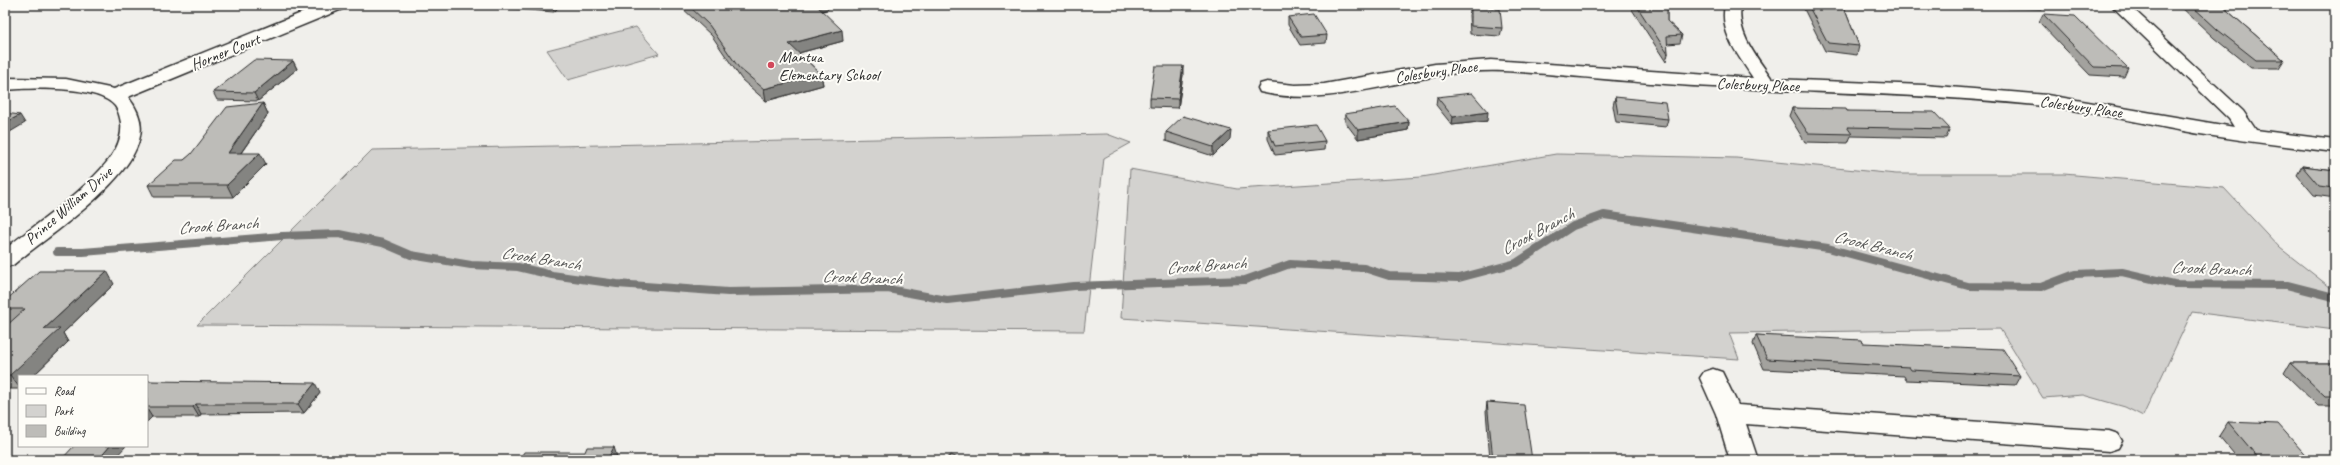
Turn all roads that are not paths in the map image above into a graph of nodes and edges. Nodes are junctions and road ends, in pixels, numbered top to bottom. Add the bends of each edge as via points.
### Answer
1 (336, 5) edge
2 (1733, 5) edge
3 (2119, 5) edge
4 (5, 84) edge
5 (1766, 84) junction
6 (1267, 88) dead end
7 (114, 96) junction
8 (2249, 135) junction
9 (2335, 146) edge
10 (5, 260) edge
11 (1713, 378) dead end
12 (1729, 414) junction
13 (2109, 441) dead end
14 (1744, 460) edge

1 - 7 street, Horner Court
2 - 5 street via 1730,13 1732,27
3 - 8 street via 2236,115
4 - 7 street via 66,85
5 - 6 street, Colesbury Place via 1473,65 1439,68 1321,90 1288,92
5 - 8 street, Colesbury Place via 1940,91 2011,97 2106,109
7 - 10 street, Prince William Drive via 121,101 132,126 127,146 120,159 87,193
8 - 9 street, Colesbury Place
11 - 12 street
12 - 13 street
12 - 14 street

